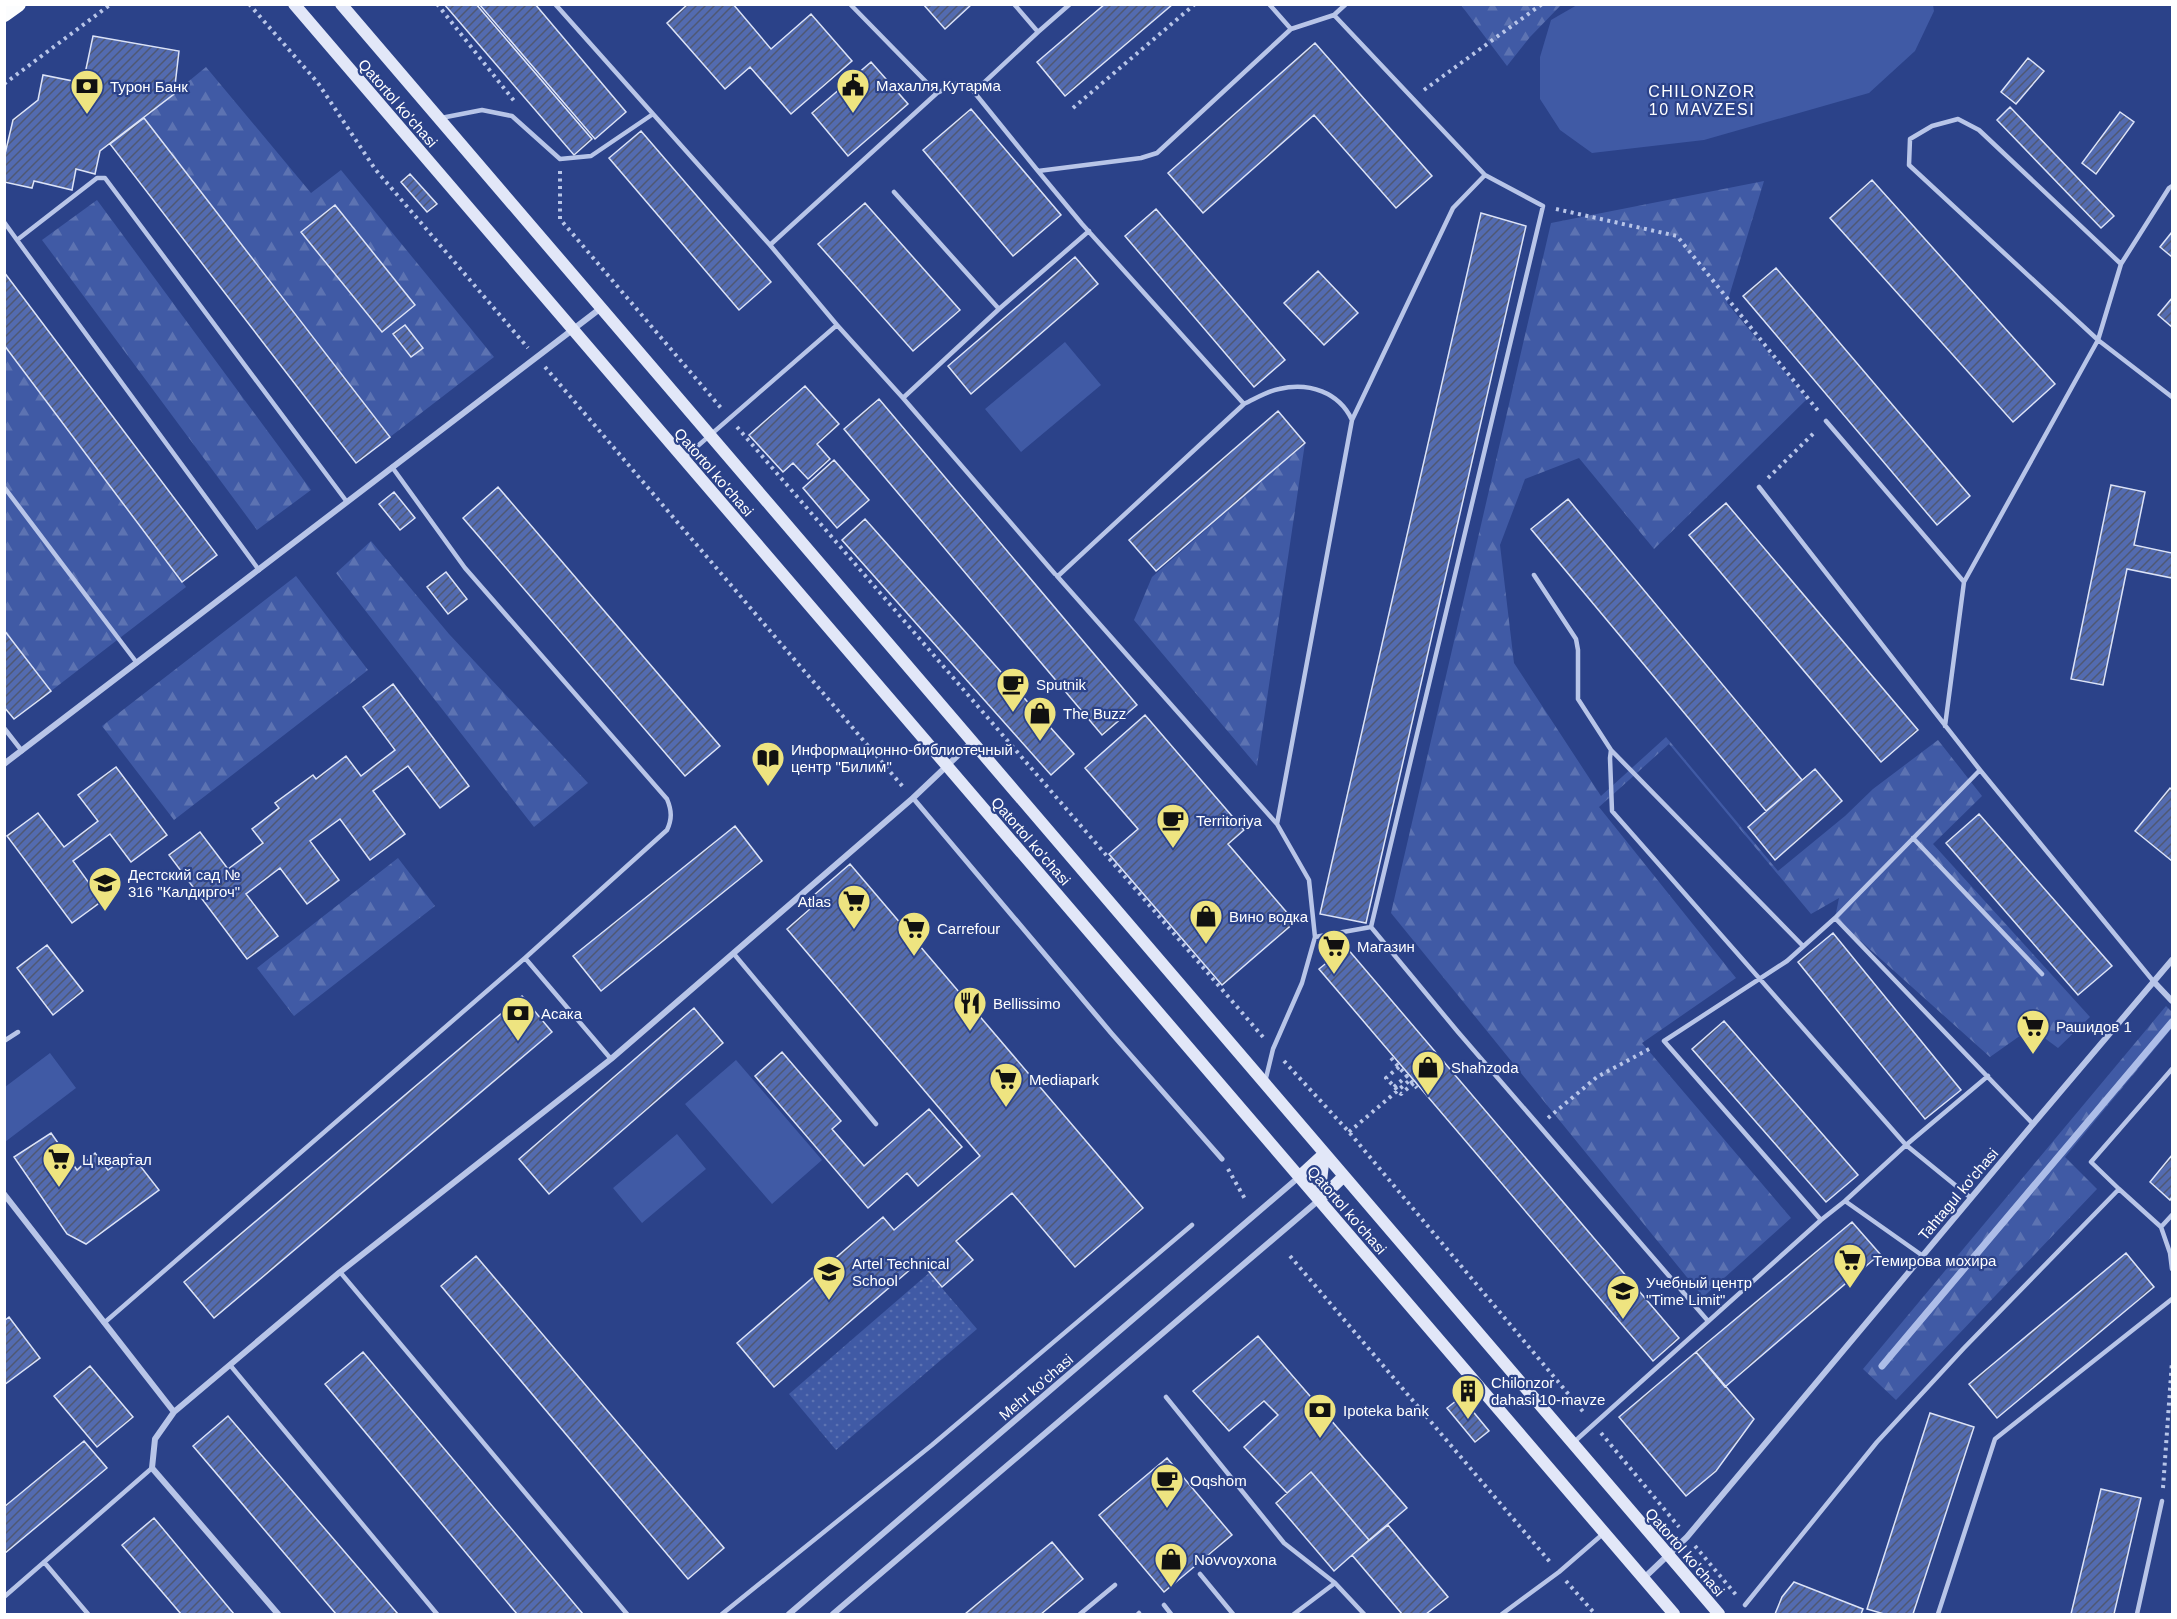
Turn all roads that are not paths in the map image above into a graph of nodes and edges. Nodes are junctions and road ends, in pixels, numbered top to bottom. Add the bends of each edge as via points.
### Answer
1 (18, 4) edge
2 (294, 4) edge
3 (341, 4) edge
4 (555, 4) edge
5 (850, 4) edge
6 (1014, 4) edge
7 (1071, 4) edge
8 (1269, 4) edge
9 (1346, 4) edge
10 (4, 14) edge
11 (1334, 15) junction
12 (1291, 29) junction
13 (1038, 32) junction
14 (974, 92) junction
15 (937, 93) junction
16 (653, 114) junction
17 (439, 119) junction
18 (1038, 171) junction
19 (1485, 175) junction
20 (2172, 186) edge
21 (894, 192) dead end
22 (4, 222) edge
23 (1089, 231) junction
24 (17, 240) junction
25 (770, 244) junction
26 (2121, 264) junction
27 (601, 308) junction
28 (999, 309) junction
29 (837, 325) junction
30 (573, 330) junction
31 (2098, 340) junction
32 (2172, 397) edge
33 (903, 398) junction
34 (1244, 404) junction
35 (1352, 420) junction
36 (1826, 421) road end
37 (710, 436) junction
38 (683, 458) junction
39 (392, 467) junction
40 (4, 487) edge
41 (1759, 487) road end
42 (347, 502) junction
43 (259, 570) junction
44 (1055, 574) junction
45 (1534, 575) dead end
46 (1964, 582) junction
47 (137, 663) junction
48 (1946, 726) junction
49 (4, 728) edge
50 (972, 742) junction
51 (1611, 750) junction
52 (22, 751) junction
53 (4, 764) edge
54 (947, 766) junction
55 (1980, 770) junction
56 (913, 798) junction
57 (1277, 824) junction
58 (1913, 838) junction
59 (1835, 918) junction
60 (1371, 927) junction
61 (1315, 937) junction
62 (1803, 946) junction
63 (734, 954) junction
64 (525, 958) junction
65 (2172, 960) edge
66 (2042, 974) dead end
67 (1759, 978) junction
68 (2154, 982) junction
69 (2172, 1001) edge
70 (18, 1032) dead end
71 (4, 1041) edge
72 (611, 1059) junction
73 (2172, 1069) edge
74 (1988, 1076) junction
75 (1265, 1084) junction
76 (876, 1124) dead end
77 (2032, 1124) junction
78 (1906, 1144) junction
79 (1324, 1154) junction
80 (1222, 1160) road end
81 (1344, 1176) junction
82 (1299, 1177) junction
83 (2119, 1189) junction
84 (4, 1194) edge
85 (1971, 1198) junction
86 (1318, 1200) junction
87 (1845, 1201) junction
88 (2172, 1215) edge
89 (1821, 1220) junction
90 (1192, 1226) dead end
91 (2161, 1227) junction
92 (1923, 1256) junction
93 (2172, 1269) edge
94 (340, 1272) junction
95 (2172, 1299) edge
96 (1708, 1321) junction
97 (104, 1323) junction
98 (230, 1365) junction
99 (1166, 1397) dead end
100 (174, 1412) junction
101 (1572, 1444) junction
102 (152, 1468) junction
103 (2162, 1501) road end
104 (1604, 1533) junction
105 (1668, 1556) junction
106 (44, 1562) junction
107 (1200, 1574) dead end
108 (1643, 1578) junction
109 (1335, 1582) junction
110 (1115, 1585) dead end
111 (4, 1597) edge
112 (1164, 1605) dead end
113 (1745, 1605) road end
114 (88, 1614) edge
115 (278, 1614) edge
116 (437, 1614) edge
117 (627, 1614) edge
118 (722, 1614) edge
119 (789, 1614) edge
120 (833, 1614) edge
121 (1080, 1614) edge
122 (1171, 1614) edge
123 (1233, 1614) edge
124 (1294, 1614) edge
125 (1364, 1614) edge
126 (1502, 1614) edge
127 (1674, 1614) edge
128 (1719, 1614) edge
129 (1938, 1614) edge
130 (2137, 1614) edge

1 - 10 highway
2 - 30 main road, Qatortol ko'chasi
3 - 17 main road, Qatortol ko'chasi
4 - 16 lane
5 - 15 lane
6 - 13 lane
7 - 13 lane
8 - 12 lane
9 - 11 lane
11 - 12 lane
11 - 19 lane
12 - 18 lane via 1157,153
13 - 14 lane
14 - 15 lane via 965,82 959,82
14 - 18 lane
15 - 25 lane
16 - 17 lane via 591,156 560,159 512,116 482,110
16 - 25 lane
17 - 27 main road, Qatortol ko'chasi
18 - 23 lane
19 - 35 lane via 1453,208
19 - 60 lane via 1543,206
20 - 26 lane
21 - 28 lane
22 - 24 lane
23 - 28 lane
23 - 34 lane
24 - 42 lane via 97,178 105,178
24 - 43 lane
25 - 29 lane
26 - 31 lane
26 - 31 lane via 1979,130 1958,119 1932,126 1910,139 1909,165
27 - 30 street
27 - 37 main road, Qatortol ko'chasi
28 - 33 lane
29 - 33 lane
29 - 37 lane
30 - 38 main road, Qatortol ko'chasi
30 - 39 street
31 - 32 lane
31 - 46 lane
33 - 44 lane
34 - 35 lane via 1277,389 1309,388 1336,399
34 - 44 lane via 1061,575
35 - 57 lane
36 - 46 lane
37 - 38 lane
37 - 50 main road, Qatortol ko'chasi
38 - 54 main road, Qatortol ko'chasi
39 - 42 street
39 - 64 lane via 465,568 671,807 667,830
40 - 47 lane
41 - 48 lane
42 - 43 street
43 - 47 street
44 - 57 lane
45 - 51 lane via 1576,639 1578,699
46 - 48 lane
47 - 52 street
48 - 55 lane
49 - 52 lane
50 - 54 street
50 - 75 main road, Qatortol ko'chasi
51 - 62 lane
51 - 67 lane via 1612,811
52 - 53 street
54 - 56 street
54 - 82 main road, Qatortol ko'chasi
55 - 58 lane
55 - 68 lane
56 - 63 street
56 - 80 street
57 - 61 lane via 1309,880
58 - 59 lane
58 - 66 lane
59 - 62 lane
59 - 74 lane
60 - 61 lane
60 - 96 lane
61 - 75 lane via 1302,983 1273,1049
62 - 67 lane
63 - 72 street
63 - 76 lane
64 - 72 lane
64 - 97 lane
65 - 68 street, Tahtagul ko'chasi
67 - 78 lane
67 - 89 lane via 1664,1041
68 - 69 street
68 - 77 street, Tahtagul ko'chasi
70 - 71 lane
72 - 94 street
73 - 83 lane via 2091,1162
74 - 77 lane
74 - 78 lane
75 - 79 main road, Qatortol ko'chasi
77 - 85 street, Tahtagul ko'chasi
78 - 85 lane
78 - 87 lane
79 - 81 main road, Qatortol ko'chasi
79 - 82 main road
79 - 86 main road
81 - 86 main road
81 - 101 main road, Qatortol ko'chasi
82 - 86 main road, Qatortol ko'chasi
82 - 119 street, Mehr ko'chasi
83 - 91 lane
83 - 113 lane via 1876,1442
84 - 97 street
85 - 92 street, Tahtagul ko'chasi
86 - 104 main road, Qatortol ko'chasi
86 - 120 street
87 - 89 lane
87 - 92 lane
88 - 91 lane
89 - 96 lane
90 - 118 lane via 932,1445
91 - 93 lane
92 - 105 street, Tahtagul ko'chasi
94 - 98 street
94 - 117 lane
95 - 129 lane via 1995,1439
96 - 101 lane
97 - 100 street
98 - 100 street
98 - 116 lane
99 - 109 lane via 1284,1544
100 - 102 street via 155,1440
101 - 105 main road, Qatortol ko'chasi
102 - 106 lane
102 - 115 street
103 - 130 lane
104 - 108 main road, Qatortol ko'chasi
104 - 126 lane
105 - 108 street, Tahtagul ko'chasi
105 - 128 main road, Qatortol ko'chasi
106 - 111 lane
106 - 114 lane
107 - 123 lane
108 - 127 main road, Qatortol ko'chasi
109 - 124 lane
109 - 125 lane
110 - 121 lane
112 - 122 lane

